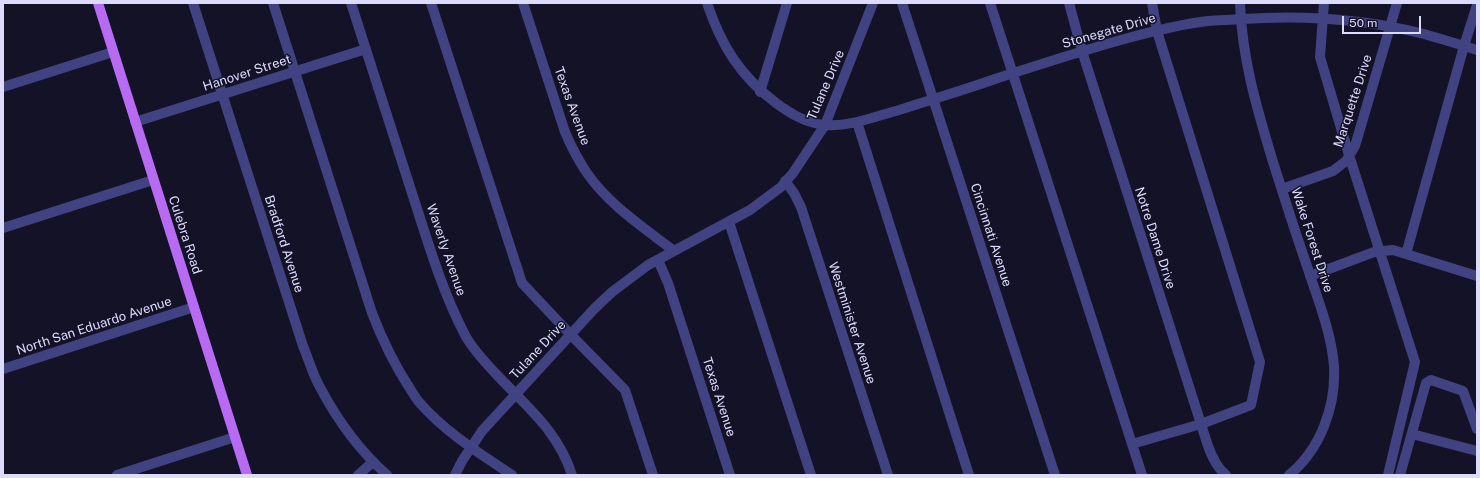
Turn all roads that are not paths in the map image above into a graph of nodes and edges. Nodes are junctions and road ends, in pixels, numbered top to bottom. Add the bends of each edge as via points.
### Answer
1 (98, 3) edge
2 (193, 3) edge
3 (273, 3) edge
4 (351, 3) edge
5 (431, 3) edge
6 (523, 3) edge
7 (707, 3) edge
8 (787, 3) edge
9 (873, 3) edge
10 (902, 3) edge
11 (990, 3) edge
12 (1069, 3) edge
13 (1152, 3) edge
14 (1240, 3) edge
15 (1324, 3) edge
16 (1397, 3) edge
17 (1477, 5) edge
18 (1241, 19) junction
19 (1323, 19) junction
20 (1390, 27) junction
21 (1157, 30) junction
22 (1464, 46) junction
23 (366, 49) junction
24 (1477, 50) edge
25 (1082, 51) junction
26 (114, 52) junction
27 (294, 72) junction
28 (1013, 74) junction
29 (3, 87) edge
30 (760, 92) junction
31 (222, 94) junction
32 (933, 100) junction
33 (136, 122) junction
34 (857, 122) junction
35 (825, 125) junction
36 (1349, 155) junction
37 (153, 180) junction
38 (785, 181) junction
39 (1282, 190) junction
40 (729, 222) junction
41 (3, 228) edge
42 (674, 251) junction
43 (1380, 252) junction
44 (1406, 254) junction
45 (658, 260) junction
46 (1310, 276) junction
47 (1477, 276) edge
48 (194, 307) junction
49 (570, 334) junction
50 (3, 370) edge
51 (515, 394) junction
52 (1201, 424) junction
53 (1477, 429) edge
54 (1412, 434) junction
55 (235, 437) junction
56 (1132, 444) junction
57 (471, 448) junction
58 (1477, 451) edge
59 (373, 462) junction
60 (117, 475) edge
61 (247, 475) edge
62 (358, 475) edge
63 (387, 475) edge
64 (455, 475) edge
65 (512, 475) edge
66 (572, 475) edge
67 (653, 475) edge
68 (730, 475) edge
69 (811, 475) edge
70 (888, 475) edge
71 (969, 475) edge
72 (1055, 475) edge
73 (1142, 475) edge
74 (1226, 475) edge
75 (1289, 475) edge
76 (1388, 475) edge
77 (1400, 475) edge

1 - 26 main road, Culebra Road
2 - 31 street, Bradford Avenue
3 - 27 street
4 - 23 street, Waverly Avenue
5 - 49 street via 522,282
6 - 42 street, Texas Avenue via 565,132 587,174 617,207
7 - 30 street via 729,54
8 - 30 street
9 - 35 street, Tulane Drive
10 - 32 street, Cincinnati Avenue
11 - 28 street
12 - 25 street, Notre Dame Drive
13 - 21 street
14 - 18 street, Wake Forest Drive
15 - 19 street
16 - 20 street, Marquette Drive
17 - 22 street
18 - 19 street, Stonegate Drive
18 - 21 street, Stonegate Drive via 1209,21
18 - 39 street, Wake Forest Drive via 1250,84
19 - 20 street, Stonegate Drive
19 - 36 street via 1320,57
20 - 22 street, Stonegate Drive
20 - 36 street, Marquette Drive via 1355,146
21 - 25 street, Stonegate Drive
21 - 52 street via 1260,362 1251,405
22 - 24 street, Stonegate Drive
22 - 44 street
23 - 27 street, Hanover Street
23 - 51 street, Waverly Avenue via 452,310 479,356
25 - 28 street, Stonegate Drive
25 - 52 street, Notre Dame Drive
26 - 29 street
26 - 33 main road, Culebra Road
27 - 31 street, Hanover Street
27 - 57 street via 372,314 385,344 398,371 418,401
28 - 32 street, Stonegate Drive
28 - 56 street
30 - 35 street via 805,122
31 - 33 street, Hanover Street
31 - 59 street, Bradford Avenue via 303,346 320,388 332,409
32 - 34 street, Stonegate Drive
32 - 72 street, Cincinnati Avenue
33 - 37 main road, Culebra Road
34 - 35 street, Stonegate Drive
34 - 71 street
35 - 38 street, Tulane Drive
36 - 39 street, Marquette Drive via 1346,161 1332,171
36 - 43 street
37 - 41 street
37 - 48 main road, Culebra Road
38 - 40 street, Tulane Drive via 750,210
38 - 70 street, Westminister Avenue via 801,207
39 - 46 street, Wake Forest Drive
40 - 42 street, Tulane Drive
40 - 69 street
42 - 45 street, Tulane Drive
43 - 44 street via 1393,250
43 - 46 street
43 - 76 street via 1415,362
44 - 47 street
45 - 49 street, Tulane Drive via 612,292
45 - 68 street, Texas Avenue via 668,283
46 - 75 street, Wake Forest Drive via 1333,353 1333,396 1319,437
48 - 50 street, North San Eduardo Avenue
48 - 55 main road, Culebra Road
49 - 51 street, Tulane Drive
49 - 67 street via 625,390
51 - 57 street, Tulane Drive via 482,431
51 - 66 street, Waverly Avenue via 549,429 560,446
52 - 56 street
52 - 74 street, Notre Dame Drive via 1213,458
53 - 54 street via 1463,391 1431,380 1426,383
54 - 58 street
54 - 77 street
55 - 60 street
55 - 61 main road, Culebra Road
56 - 73 street
57 - 64 street, Tulane Drive
57 - 65 street
59 - 62 street
59 - 63 street, Bradford Avenue

